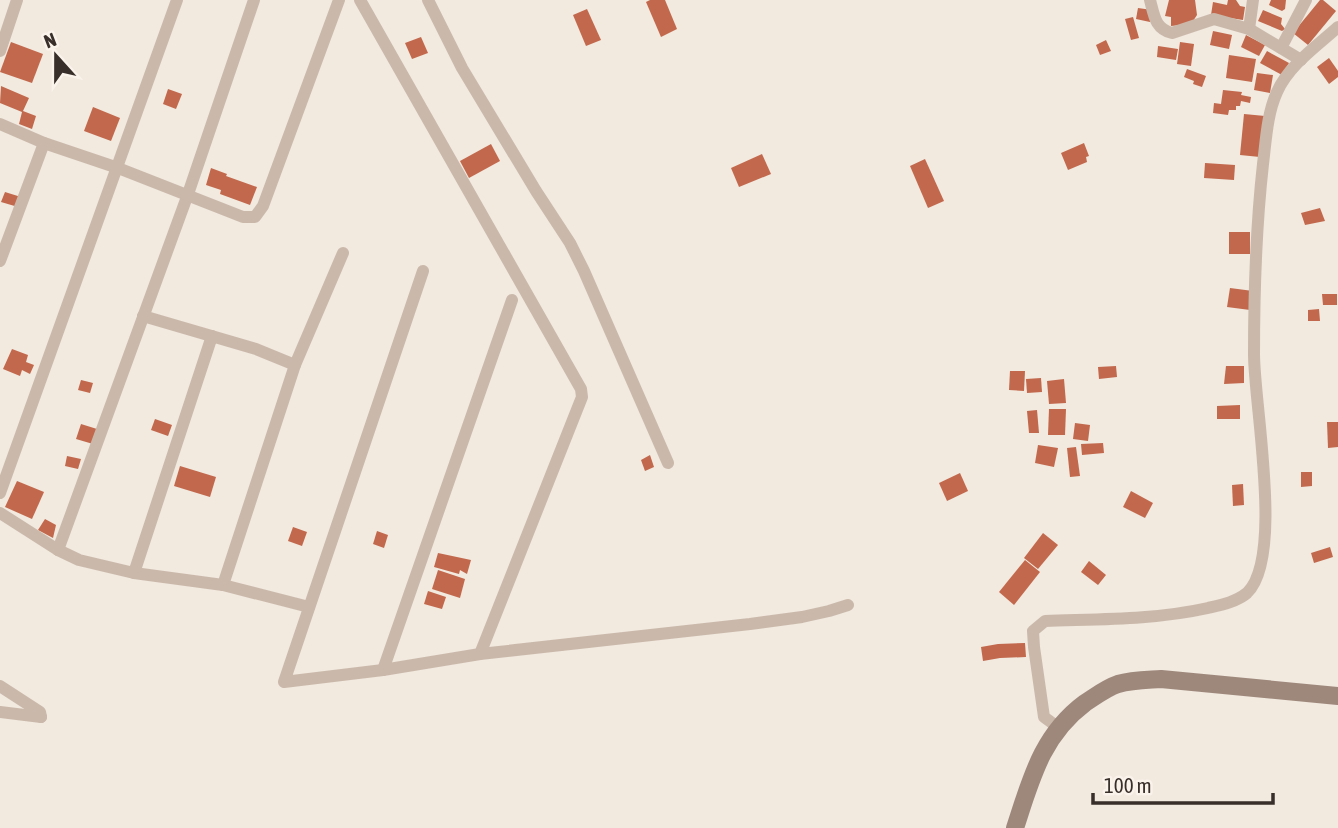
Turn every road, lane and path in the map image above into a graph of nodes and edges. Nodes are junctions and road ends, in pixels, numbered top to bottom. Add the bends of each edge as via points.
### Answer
1 (17, 0) edge
2 (177, 0) edge
3 (254, 0) edge
4 (339, 0) edge
5 (360, 0) edge
6 (428, 0) edge
7 (1150, 0) edge
8 (1253, 0) edge
9 (1306, 0) edge
10 (1338, 27) edge
11 (1249, 29) junction
12 (1281, 48) junction
13 (0, 51) edge
14 (1301, 60) junction
15 (0, 124) edge
16 (44, 143) junction
17 (118, 168) junction
18 (188, 194) junction
19 (343, 253) dead end
20 (0, 261) edge
21 (423, 271) dead end
22 (512, 300) dead end
23 (143, 316) junction
24 (212, 337) junction
25 (295, 365) junction
26 (668, 463) dead end
27 (0, 493) edge
28 (0, 513) edge
29 (58, 550) junction
30 (134, 573) junction
31 (223, 585) junction
32 (848, 605) dead end
33 (309, 607) junction
34 (480, 654) junction
35 (383, 670) junction
36 (0, 686) edge
37 (1338, 696) edge
38 (0, 712) edge
39 (1059, 727) junction
40 (1015, 828) edge

1 - 13 street
2 - 17 street
3 - 18 street
4 - 18 street via 255,217 243,217
5 - 34 street via 581,389 582,397
6 - 26 street via 462,68 570,243
7 - 11 street via 1158,27 1165,32 1214,19
8 - 11 street
9 - 12 street
10 - 14 street
11 - 12 street
12 - 14 street
14 - 39 street via 1285,77 1269,114 1258,206 1254,356 1267,512 1256,579 1248,592 1225,605 1188,613 1045,621 1034,631 1034,647 1044,717
15 - 16 street
16 - 17 street
16 - 20 street
17 - 18 street
17 - 27 street
18 - 23 street
19 - 25 street
21 - 33 street
22 - 35 street
23 - 24 street
23 - 29 street
24 - 25 street
24 - 30 street
25 - 31 street
28 - 29 street
29 - 30 street
30 - 31 street
31 - 33 street
32 - 34 street via 750,624
33 - 35 street via 284,682
34 - 35 street
36 - 38 street via 41,717
37 - 39 street via 1161,679 1133,681 1098,694
39 - 40 street via 1040,758

